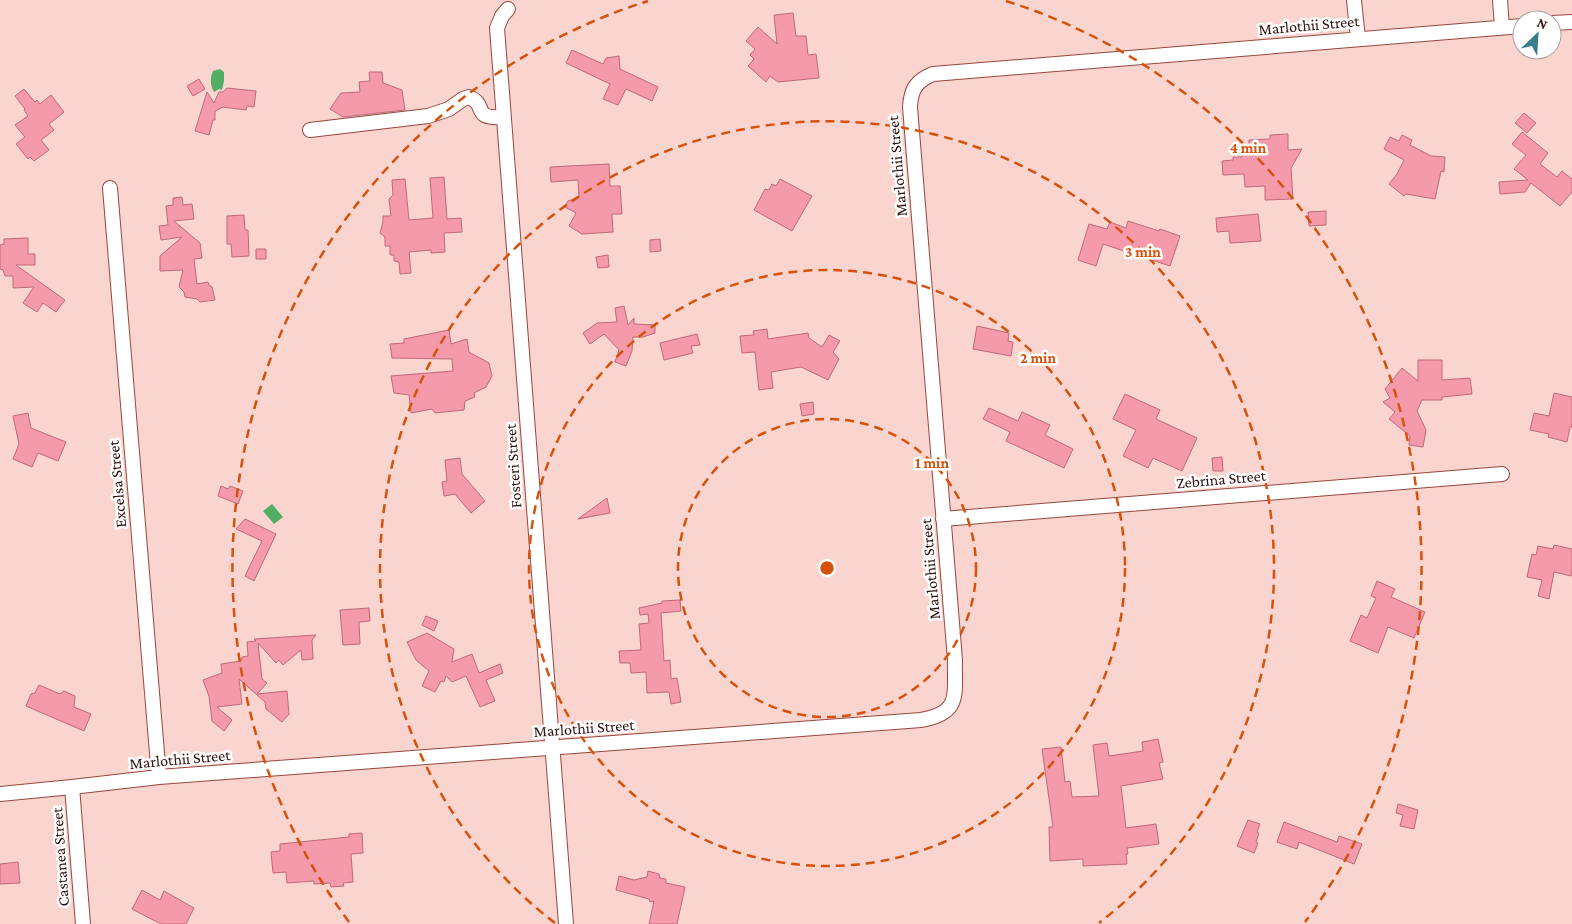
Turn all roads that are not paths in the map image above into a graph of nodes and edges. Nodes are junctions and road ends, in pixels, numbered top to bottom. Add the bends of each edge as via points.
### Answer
1 (1354, 0) edge
2 (1500, 0) edge
3 (508, 8) dead end
4 (1512, 26) edge
5 (1502, 27) junction
6 (1358, 39) junction
7 (504, 117) junction
8 (310, 130) dead end
9 (110, 188) dead end
10 (1502, 474) dead end
11 (943, 519) junction
12 (553, 748) junction
13 (159, 777) junction
14 (72, 788) junction
15 (0, 794) edge
16 (83, 924) edge
17 (566, 924) edge

1 - 6 street
2 - 5 street
3 - 7 street, Fosteri Street via 496,28
4 - 5 street, Marlothii Street
5 - 6 street, Marlothii Street
6 - 11 street, Marlothii Street via 933,74 916,85 911,92 910,106
7 - 8 street via 486,117 474,99 469,97 428,116
7 - 12 street, Fosteri Street
9 - 13 street, Excelsa Street
10 - 11 street, Zebrina Street
11 - 12 street, Marlothii Street via 955,660 954,700 950,709 941,715 921,720
12 - 13 street, Marlothii Street
12 - 17 street, Fosteri Street
13 - 14 street, Marlothii Street
14 - 15 street, Marlothii Street
14 - 16 street, Castanea Street

